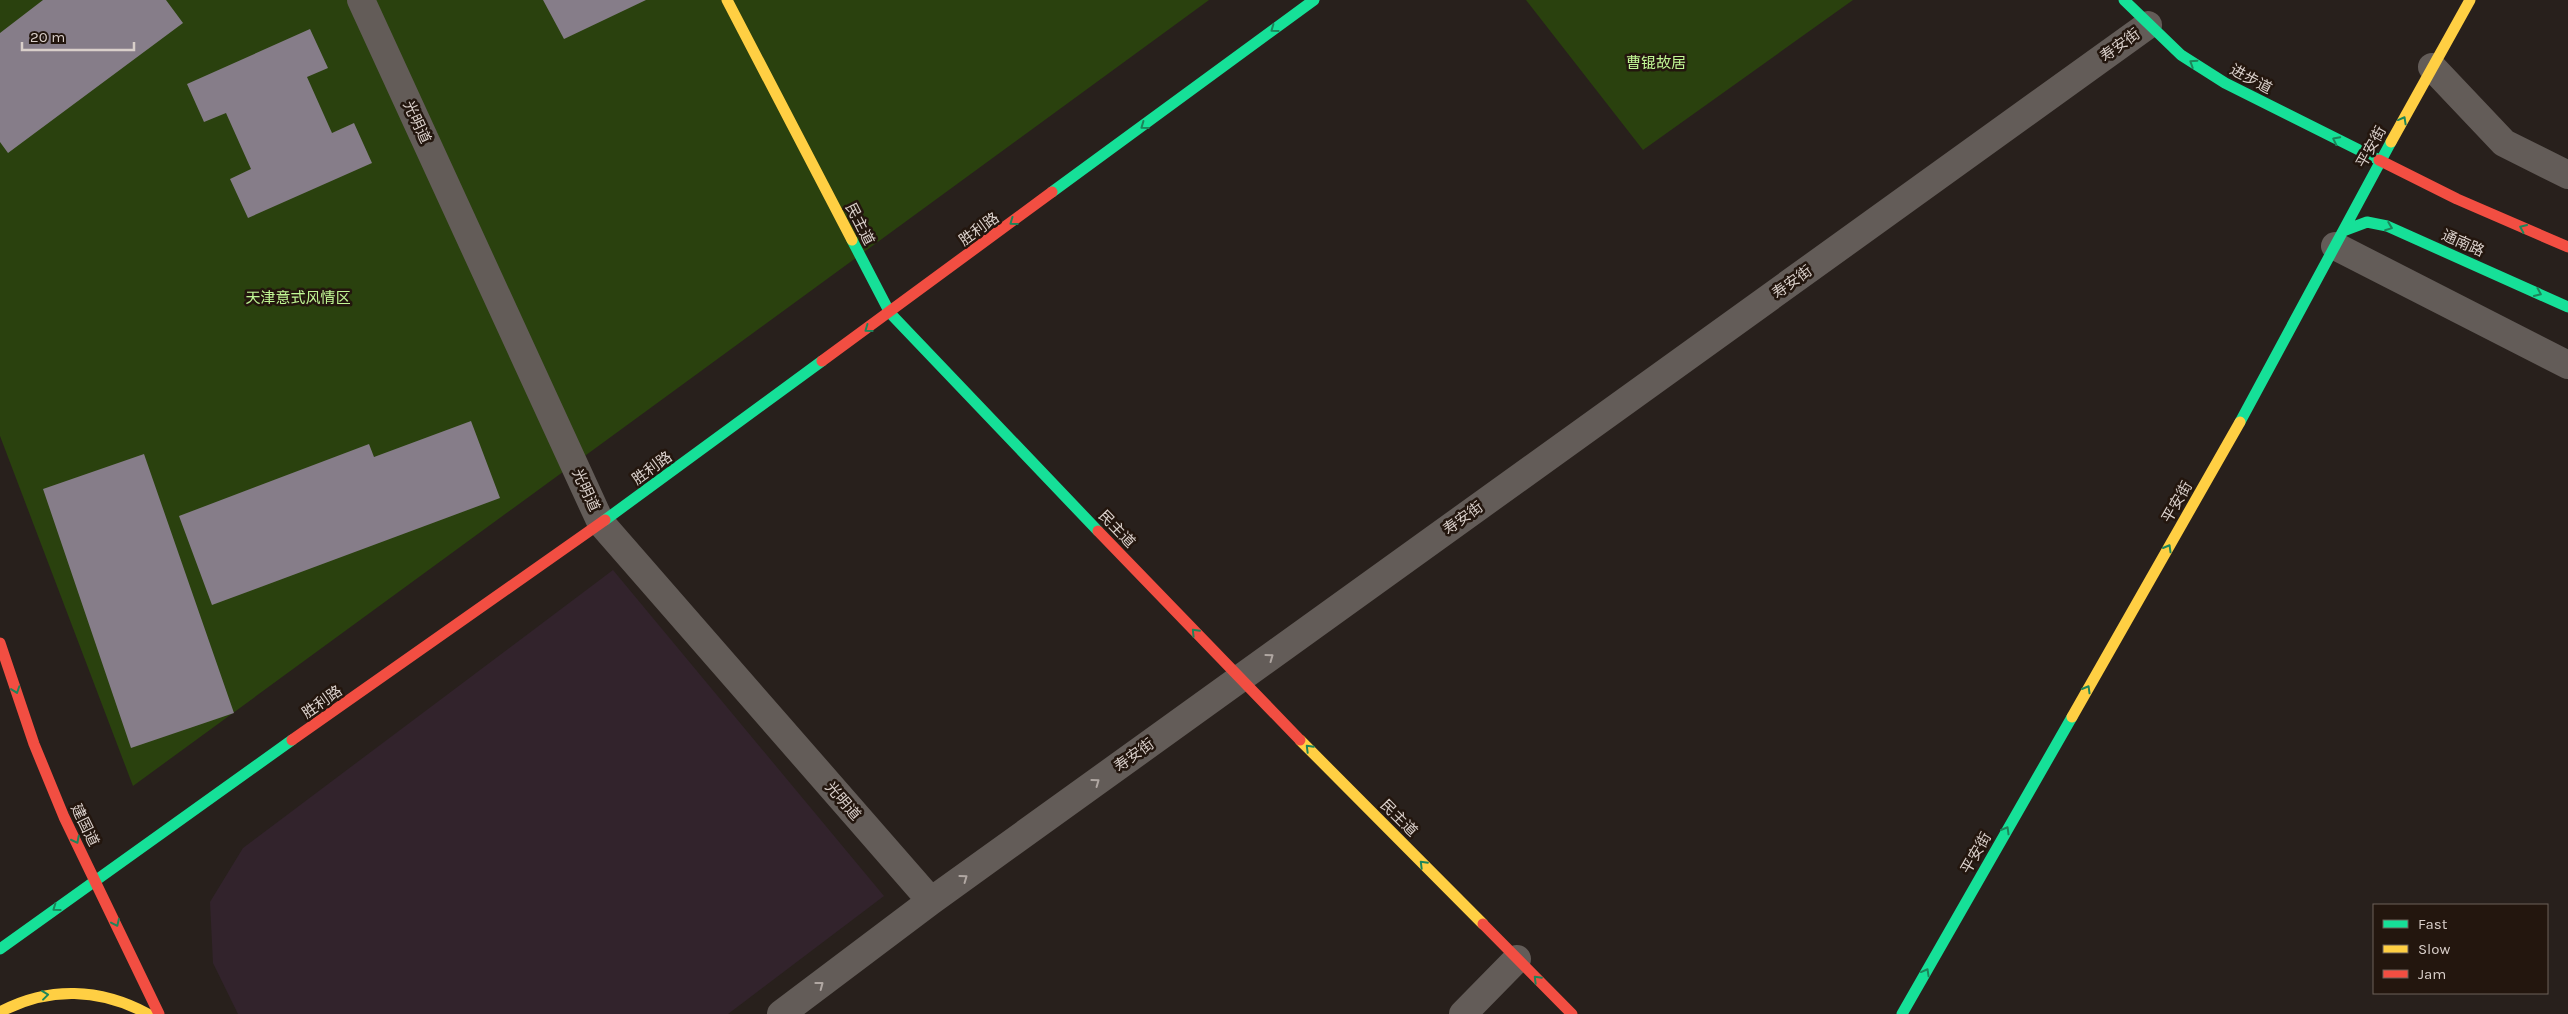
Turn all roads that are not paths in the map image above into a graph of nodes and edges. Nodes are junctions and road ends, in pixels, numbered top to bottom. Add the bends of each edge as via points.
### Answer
1 (361, 0) edge
2 (727, 0) edge
3 (1314, 0) edge
4 (2124, 0) edge
5 (2470, 0) edge
6 (2148, 26) junction
7 (2432, 67) junction
8 (2380, 162) junction
9 (2568, 174) edge
10 (2339, 238) junction
11 (2568, 247) edge
12 (2568, 307) edge
13 (890, 313) junction
14 (2568, 365) edge
15 (601, 523) junction
16 (0, 644) edge
17 (1239, 679) junction
18 (95, 879) junction
19 (931, 901) junction
20 (0, 949) edge
21 (1517, 959) junction
22 (0, 1012) edge
23 (148, 1014) edge
24 (159, 1014) edge
25 (781, 1014) edge
26 (1463, 1014) edge
27 (1572, 1014) edge
28 (1902, 1014) edge

1 - 15 street, 光明道
2 - 13 main road, 民主道
3 -> 13 main road, 胜利路
4 - 6 main road, 进步道
5 - 7 main road, 平安街
8 -> 6 main road, 进步道 via 2225,83 2181,55
17 -> 6 street, 寿安街
8 -> 7 main road, 平安街
7 - 9 street via 2504,143
8 - 10 main road, 平安街
11 -> 8 main road
10 -> 12 main road, 通南路 via 2367,222 2387,226
10 - 14 street
28 -> 10 main road, 平安街 via 2272,367
13 -> 15 main road, 胜利路
17 -> 13 main road, 民主道
15 - 18 main road, 胜利路
15 - 19 street, 光明道
16 -> 18 main road, 建国道 via 34,744
19 -> 17 street, 寿安街
21 -> 17 main road, 民主道
18 -> 20 main road, 胜利路
18 -> 24 main road, 建国道
25 -> 19 street, 寿安街
21 - 26 street
27 -> 21 main road, 民主道
22 -> 23 main road via 36,996 62,993 110,998 138,1007

